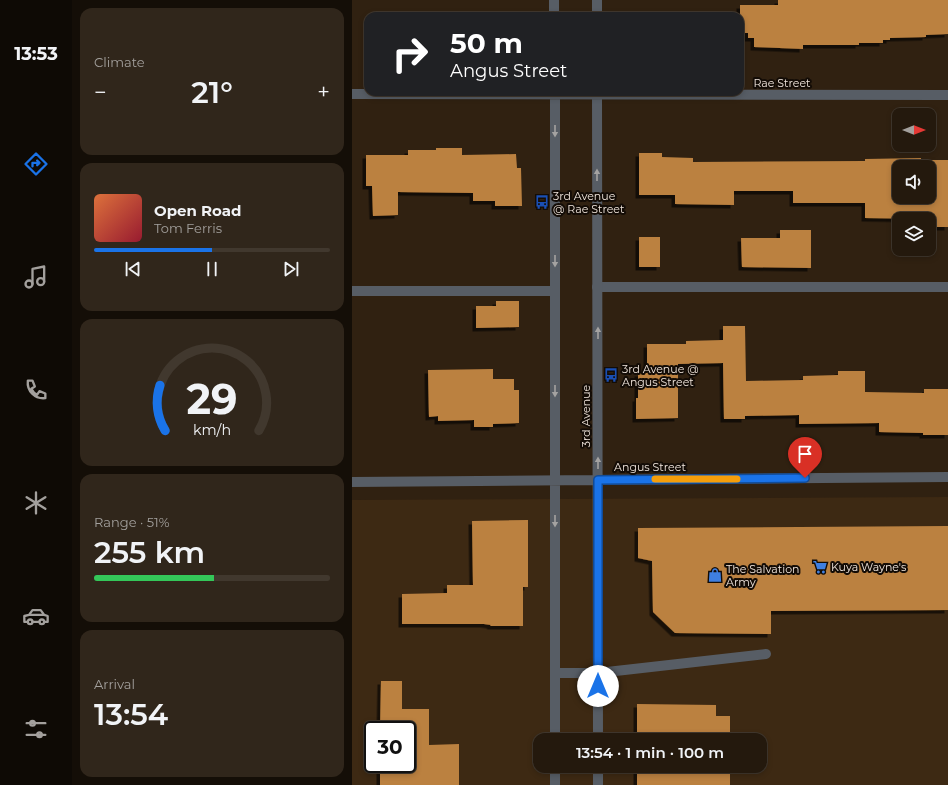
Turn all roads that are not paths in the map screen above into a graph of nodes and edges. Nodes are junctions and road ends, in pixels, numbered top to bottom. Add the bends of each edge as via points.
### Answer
1 (554, 0) edge
2 (597, 0) edge
3 (554, 12) edge
4 (597, 12) edge
5 (352, 94) edge
6 (364, 94) edge
7 (744, 94) edge
8 (948, 95) edge
9 (555, 96) edge
10 (598, 96) edge
11 (598, 287) junction
12 (948, 287) edge
13 (352, 291) edge
14 (555, 292) junction
15 (948, 477) edge
16 (598, 480) junction
17 (555, 481) junction
18 (352, 482) edge
19 (766, 654) dead end
20 (555, 673) junction
21 (598, 673) junction
22 (555, 733) edge
23 (598, 733) edge
24 (555, 773) edge
25 (598, 773) edge
26 (555, 785) edge
27 (598, 785) edge

1 - 3 street
2 - 4 street
5 - 6 street, Rae Street
7 - 8 street, Rae Street
9 -> 14 street
11 -> 10 street, 3rd Avenue
11 - 12 street
16 -> 11 street, 3rd Avenue
13 - 14 street
14 -> 17 street
15 - 16 street, Angus Street
16 - 17 street, Angus Street
16 - 21 street, 3rd Avenue
17 - 18 street, Angus Street
17 -> 20 street
19 - 21 street
20 - 21 street
20 - 22 street
21 - 23 street, 3rd Avenue
24 - 26 street
25 - 27 street

